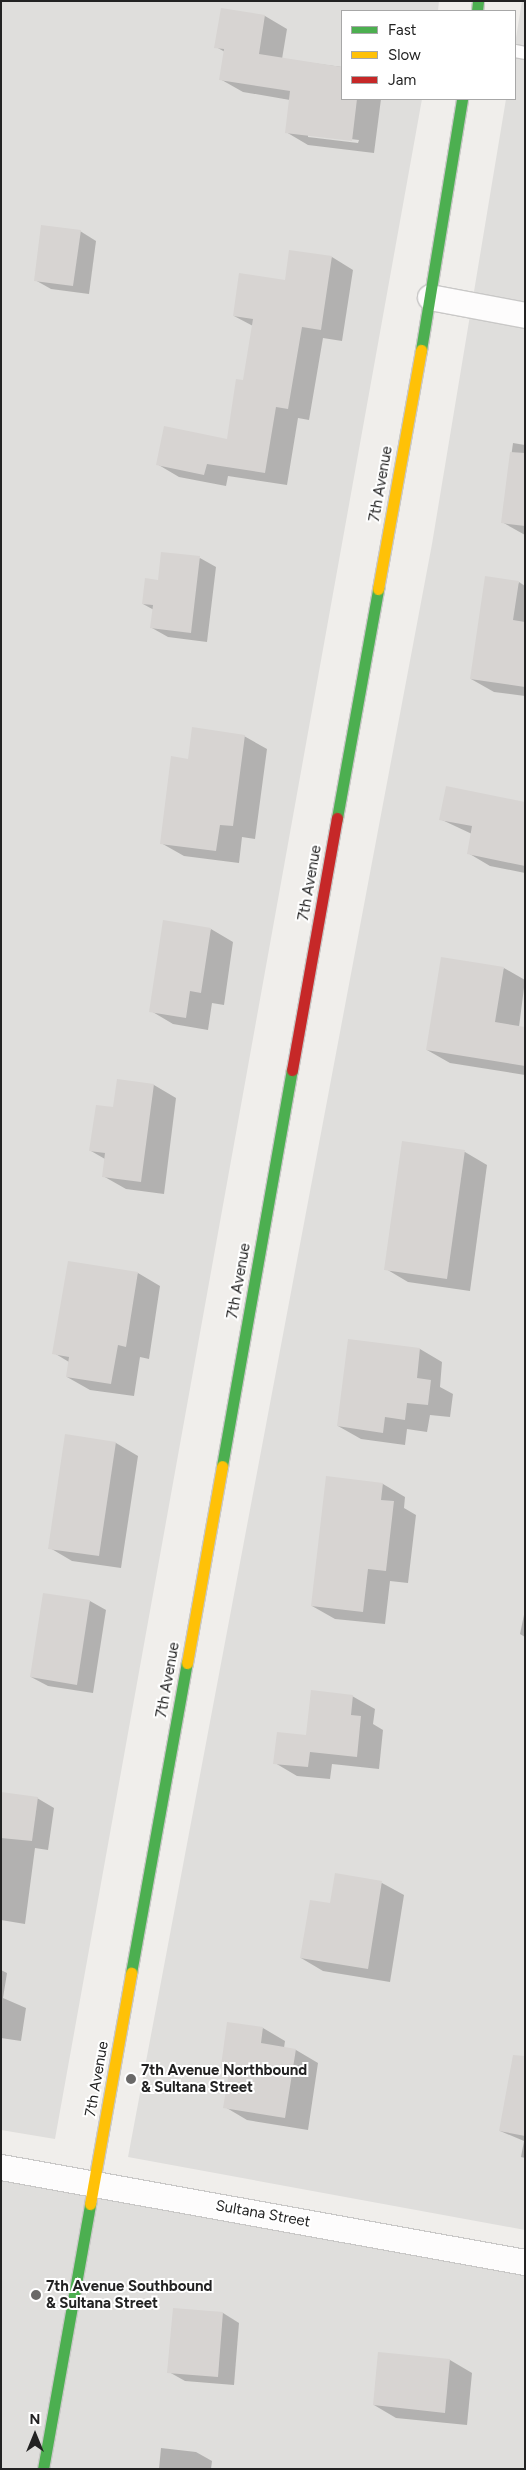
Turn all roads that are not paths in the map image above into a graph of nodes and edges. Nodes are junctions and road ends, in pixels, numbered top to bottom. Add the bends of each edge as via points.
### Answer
1 (462, 100) edge
2 (430, 297) junction
3 (525, 315) edge
4 (1, 2167) edge
5 (94, 2183) junction
6 (525, 2262) edge
7 (43, 2469) edge

1 - 2 street, 7th Avenue
2 - 3 street
2 - 5 street, 7th Avenue
4 - 5 street, Sultana Street
5 - 6 street, Sultana Street
5 - 7 street, 7th Avenue

